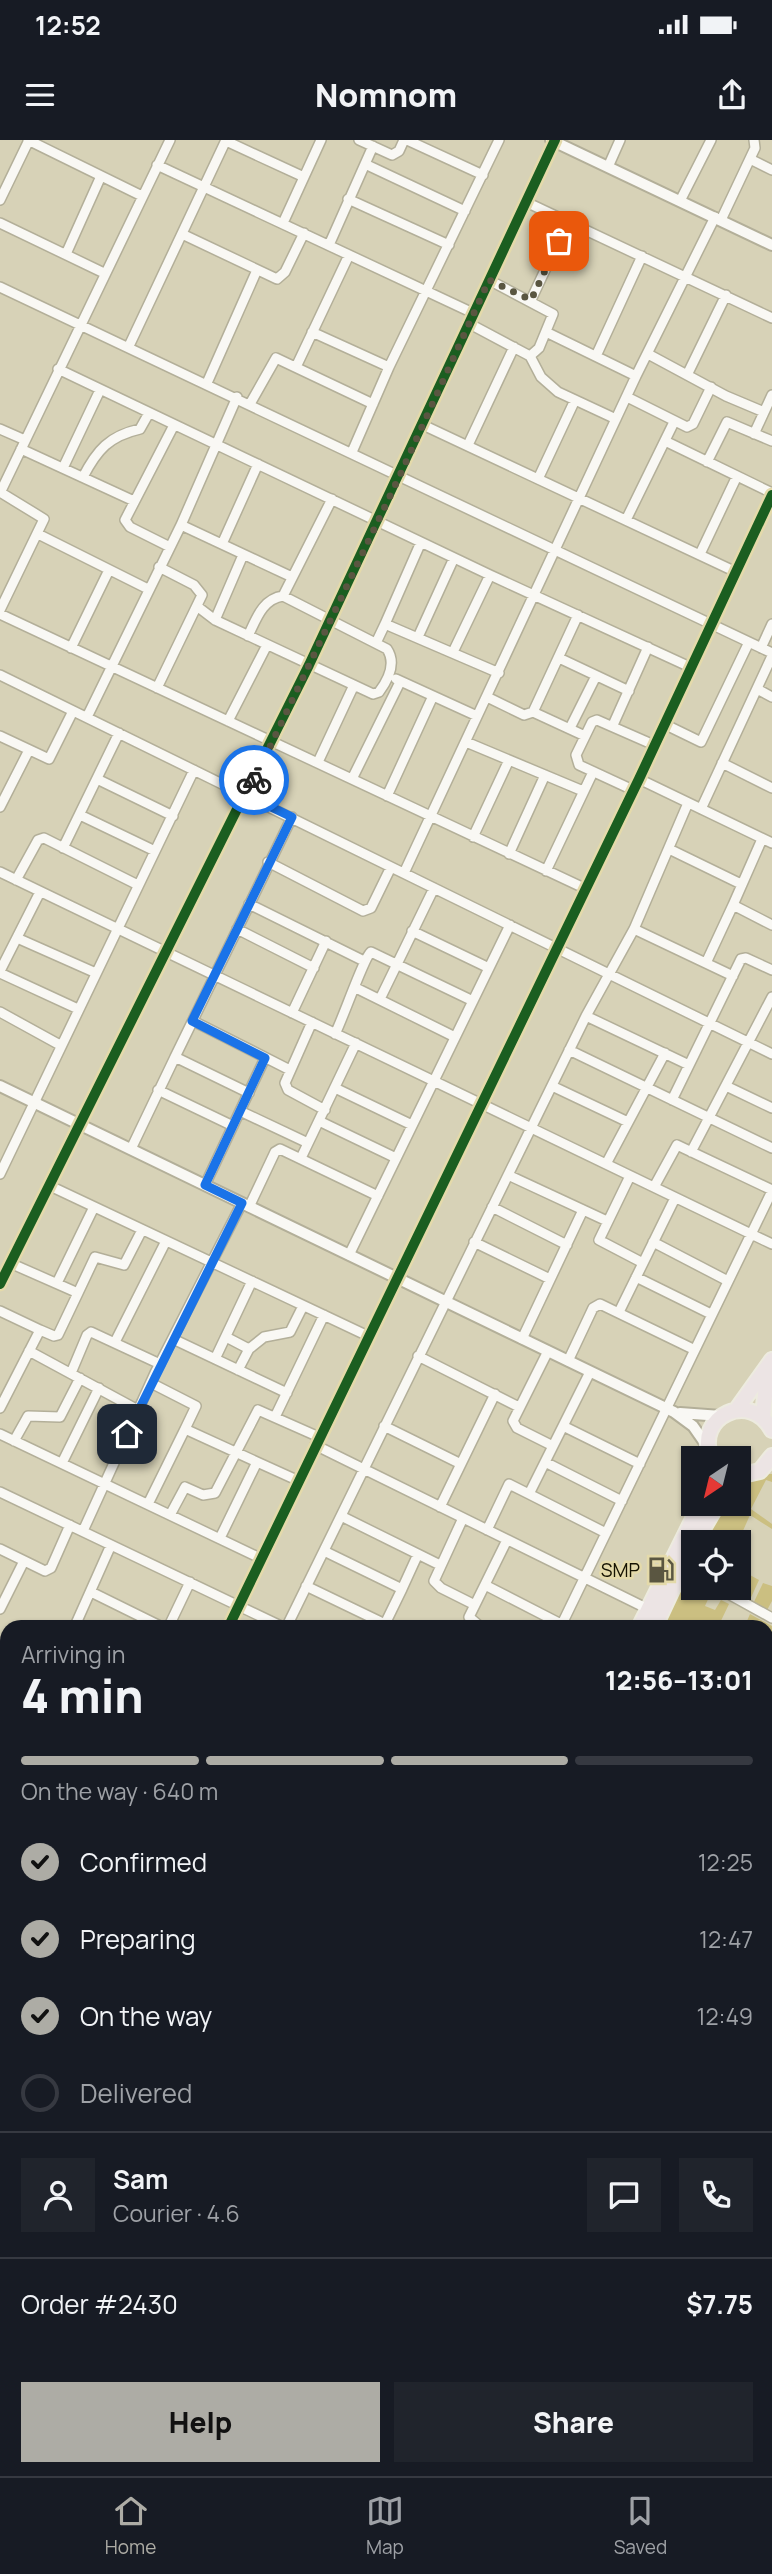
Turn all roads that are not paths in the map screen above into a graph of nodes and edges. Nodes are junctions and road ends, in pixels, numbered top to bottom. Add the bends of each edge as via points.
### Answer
1 (29, 140) edge
2 (170, 140) edge
3 (226, 140) edge
4 (321, 140) edge
5 (359, 140) edge
6 (406, 140) edge
7 (499, 140) edge
8 (553, 140) edge
9 (620, 140) edge
10 (754, 140) edge
11 (708, 141) edge
12 (373, 146) junction
13 (750, 159) junction
14 (365, 164) junction
15 (157, 165) junction
16 (608, 167) junction
17 (772, 170) edge
18 (483, 174) junction
19 (101, 176) junction
20 (304, 177) junction
21 (203, 186) junction
22 (142, 196) junction
23 (348, 199) junction
24 (0, 200) edge
25 (680, 201) junction
26 (526, 202) junction
27 (465, 211) junction
28 (718, 219) junction
29 (568, 221) junction
30 (0, 223) edge
31 (284, 223) junction
32 (304, 233) junction
33 (182, 234) junction
34 (329, 245) junction
35 (449, 245) junction
36 (772, 245) edge
37 (66, 254) junction
38 (349, 255) junction
39 (642, 256) junction
40 (257, 270) junction
41 (104, 273) junction
42 (687, 276) junction
43 (489, 280) junction
44 (0, 287) edge
45 (425, 292) junction
46 (726, 295) junction
47 (531, 300) junction
48 (473, 313) junction
49 (772, 318) edge
50 (468, 323) junction
51 (79, 325) junction
52 (312, 332) junction
53 (546, 332) junction
54 (129, 346) junction
55 (513, 347) junction
56 (648, 354) junction
57 (530, 356) junction
58 (596, 356) junction
59 (296, 367) junction
60 (389, 367) junction
61 (58, 369) junction
62 (687, 375) junction
63 (636, 376) junction
64 (206, 383) junction
65 (710, 387) junction
66 (100, 390) junction
67 (772, 395) edge
68 (237, 397) junction
69 (626, 397) junction
70 (575, 400) junction
71 (250, 404) junction
72 (373, 404) junction
73 (764, 412) junction
74 (149, 413) junction
75 (616, 419) junction
76 (674, 422) junction
77 (174, 425) junction
78 (422, 425) junction
79 (0, 429) edge
80 (754, 434) junction
81 (772, 441) edge
82 (665, 442) junction
83 (23, 444) junction
84 (216, 445) junction
85 (468, 445) junction
86 (352, 452) junction
87 (707, 462) junction
88 (258, 464) junction
89 (63, 468) junction
90 (400, 475) junction
91 (737, 476) junction
92 (83, 477) junction
93 (538, 479) junction
94 (0, 493) edge
95 (772, 494) edge
96 (332, 499) junction
97 (580, 499) junction
98 (134, 501) junction
99 (626, 520) junction
100 (377, 521) junction
101 (181, 525) junction
102 (38, 534) junction
103 (421, 542) junction
104 (222, 544) junction
105 (170, 547) junction
106 (557, 548) junction
107 (700, 554) junction
108 (243, 555) junction
109 (454, 558) junction
110 (159, 567) junction
111 (109, 570) junction
112 (736, 572) junction
113 (489, 575) junction
114 (292, 577) junction
115 (148, 589) junction
116 (283, 596) junction
117 (535, 596) junction
118 (198, 607) junction
119 (0, 612) edge
120 (578, 615) junction
121 (215, 620) junction
122 (330, 621) junction
123 (385, 624) junction
124 (710, 624) junction
125 (772, 624) edge
126 (248, 636) junction
127 (418, 637) junction
128 (749, 642) junction
129 (376, 643) junction
130 (267, 645) junction
131 (648, 647) junction
132 (71, 648) junction
133 (761, 648) junction
134 (453, 652) junction
135 (772, 654) edge
136 (559, 658) junction
137 (111, 666) junction
138 (309, 666) junction
139 (690, 667) junction
140 (499, 673) junction
141 (0, 675) edge
142 (389, 676) junction
143 (596, 676) junction
144 (400, 681) junction
145 (354, 685) junction
146 (157, 688) junction
147 (757, 689) junction
148 (629, 691) junction
149 (432, 696) junction
150 (487, 697) junction
151 (772, 697) edge
152 (73, 711) junction
153 (533, 712) junction
154 (477, 716) junction
155 (87, 718) junction
156 (228, 722) junction
157 (664, 724) junction
158 (613, 725) junction
159 (570, 728) junction
160 (119, 733) junction
161 (0, 736) edge
162 (585, 736) junction
163 (272, 741) junction
164 (466, 741) junction
165 (654, 745) junction
166 (29, 750) junction
167 (509, 760) junction
168 (318, 762) junction
169 (722, 763) junction
170 (194, 770) junction
171 (593, 772) junction
172 (545, 775) junction
173 (97, 779) junction
174 (352, 779) junction
175 (639, 779) junction
176 (772, 788) edge
177 (633, 790) junction
178 (583, 791) junction
179 (246, 795) junction
180 (387, 796) junction
181 (688, 803) junction
182 (0, 807) edge
183 (701, 809) junction
184 (80, 815) junction
185 (173, 816) junction
186 (292, 817) junction
187 (431, 818) junction
188 (473, 837) junction
189 (767, 841) edge
190 (63, 848) junction
191 (669, 849) junction
192 (155, 851) junction
193 (509, 854) junction
194 (268, 862) junction
195 (391, 867) junction
196 (546, 871) junction
197 (0, 872) edge
198 (404, 873) junction
199 (16, 880) junction
200 (741, 884) junction
201 (138, 885) junction
202 (434, 888) junction
203 (584, 888) junction
204 (40, 892) junction
205 (249, 904) junction
206 (733, 905) junction
207 (510, 925) junction
208 (772, 925) edge
209 (117, 928) junction
210 (237, 929) junction
211 (634, 929) junction
212 (412, 931) junction
213 (17, 938) junction
214 (326, 941) junction
215 (555, 947) junction
216 (165, 952) junction
217 (364, 961) junction
218 (706, 963) junction
219 (396, 964) junction
220 (314, 968) junction
221 (489, 968) junction
222 (772, 970) edge
223 (0, 972) edge
224 (96, 973) junction
225 (611, 973) junction
226 (214, 976) junction
227 (733, 976) junction
228 (356, 988) junction
229 (380, 999) junction
230 (473, 1001) junction
231 (771, 1001) edge
232 (78, 1009) junction
233 (0, 1012) edge
234 (292, 1013) junction
235 (586, 1016) junction
236 (192, 1021) junction
237 (312, 1022) junction
238 (710, 1024) junction
239 (335, 1034) junction
240 (455, 1037) junction
241 (749, 1042) junction
242 (356, 1043) junction
243 (60, 1045) junction
244 (569, 1050) junction
245 (665, 1053) junction
246 (772, 1054) edge
247 (175, 1057) junction
248 (265, 1058) junction
249 (689, 1065) junction
250 (290, 1070) junction
251 (434, 1081) junction
252 (0, 1086) edge
253 (552, 1086) junction
254 (726, 1086) junction
255 (335, 1088) junction
256 (646, 1088) junction
257 (158, 1090) junction
258 (248, 1093) junction
259 (672, 1100) junction
260 (34, 1102) junction
261 (480, 1103) junction
262 (772, 1108) edge
263 (325, 1110) junction
264 (240, 1111) junction
265 (709, 1117) junction
266 (319, 1121) junction
267 (628, 1122) junction
268 (81, 1125) junction
269 (412, 1125) junction
270 (233, 1126) junction
271 (531, 1128) junction
272 (309, 1143) junction
273 (772, 1148) edge
274 (131, 1149) junction
275 (691, 1152) junction
276 (3, 1158) edge
277 (301, 1158) junction
278 (396, 1158) junction
279 (606, 1164) junction
280 (0, 1174) edge
281 (508, 1175) junction
282 (630, 1176) junction
283 (48, 1185) junction
284 (205, 1185) junction
285 (654, 1187) junction
286 (772, 1191) edge
287 (378, 1196) junction
288 (675, 1198) junction
289 (246, 1205) junction
290 (94, 1207) junction
291 (492, 1207) junction
292 (583, 1210) junction
293 (607, 1221) junction
294 (142, 1230) junction
295 (751, 1234) junction
296 (166, 1241) junction
297 (474, 1242) junction
298 (653, 1242) junction
299 (772, 1244) edge
300 (567, 1245) junction
301 (349, 1255) junction
302 (10, 1263) junction
303 (213, 1263) junction
304 (643, 1263) junction
305 (636, 1276) junction
306 (396, 1278) junction
307 (550, 1279) junction
308 (252, 1281) junction
309 (728, 1281) junction
310 (57, 1283) junction
311 (0, 1284) edge
312 (78, 1293) junction
313 (445, 1301) junction
314 (303, 1306) junction
315 (0, 1311) edge
316 (619, 1311) junction
317 (711, 1314) junction
318 (324, 1315) junction
319 (40, 1330) junction
320 (368, 1336) junction
321 (226, 1337) junction
322 (173, 1339) junction
323 (522, 1339) junction
324 (115, 1342) junction
325 (249, 1349) junction
326 (693, 1349) junction
327 (29, 1351) junction
328 (548, 1351) junction
329 (418, 1356) junction
330 (215, 1359) junction
331 (568, 1361) junction
332 (771, 1363) edge
333 (160, 1364) junction
334 (238, 1370) junction
335 (590, 1371) junction
336 (71, 1373) junction
337 (80, 1378) junction
338 (150, 1383) junction
339 (99, 1388) junction
340 (287, 1393) junction
341 (495, 1394) junction
342 (3, 1396) edge
343 (519, 1407) junction
344 (0, 1408) edge
345 (737, 1409) junction
346 (138, 1410) junction
347 (670, 1410) junction
348 (721, 1416) junction
349 (275, 1417) junction
350 (763, 1417) junction
351 (384, 1426) junction
352 (563, 1426) junction
353 (185, 1429) junction
354 (772, 1430) edge
355 (0, 1434) edge
356 (14, 1441) junction
357 (317, 1441) junction
358 (553, 1446) junction
359 (705, 1446) edge
360 (709, 1446) edge
361 (236, 1453) junction
362 (772, 1456) edge
363 (257, 1462) junction
364 (545, 1462) junction
365 (62, 1463) junction
366 (461, 1464) junction
367 (640, 1464) junction
368 (363, 1469) junction
369 (751, 1474) edge
370 (299, 1480) junction
371 (104, 1483) junction
372 (0, 1492) edge
373 (528, 1494) junction
374 (622, 1501) junction
375 (148, 1504) junction
376 (440, 1507) junction
377 (170, 1514) junction
378 (341, 1516) junction
379 (694, 1516) edge
380 (463, 1518) junction
381 (70, 1525) junction
382 (487, 1530) junction
383 (83, 1531) junction
384 (606, 1533) junction
385 (220, 1538) junction
386 (507, 1540) junction
387 (111, 1545) junction
388 (0, 1549) edge
389 (324, 1551) junction
390 (418, 1554) junction
391 (262, 1559) junction
392 (24, 1561) junction
393 (440, 1565) junction
394 (584, 1579) junction
395 (681, 1581) edge
396 (190, 1582) junction
397 (485, 1585) junction
398 (306, 1586) junction
399 (402, 1589) junction
400 (91, 1592) junction
401 (739, 1600) edge
402 (475, 1605) junction
403 (239, 1606) junction
404 (0, 1609) edge
405 (648, 1609) junction
406 (772, 1618) edge
407 (78, 1620) edge
408 (149, 1620) edge
409 (170, 1620) edge
410 (232, 1620) edge
411 (268, 1620) edge
412 (289, 1620) edge
413 (372, 1620) edge
414 (387, 1620) edge
415 (472, 1620) edge
416 (550, 1620) edge
417 (564, 1620) edge
418 (643, 1620) edge
419 (659, 1620) edge

1 - 19 street
1 - 24 street
2 - 15 street
3 - 20 street
3 - 21 street
4 - 20 street
5 - 12 street
6 - 12 street via 392,155
6 - 18 street
7 - 18 street
8 - 16 street
8 - 26 street
9 - 16 street
10 - 13 street
11 - 25 street
12 - 14 street
13 - 17 street
13 - 28 street
14 - 23 street
14 - 27 street
15 - 21 street
15 - 22 street
16 - 25 street
18 - 27 street
19 - 22 street
19 - 37 street
20 - 31 street
21 - 31 street
21 - 33 street
22 - 41 street
23 - 34 street
23 - 35 street
25 - 28 street
26 - 29 street
26 - 43 street
27 - 35 street
28 - 36 street
28 - 42 street
29 - 39 street
29 - 47 street
30 - 37 street
31 - 32 street
32 - 34 street
32 - 40 street via 282,277
33 - 40 street
33 - 54 street
34 - 38 street
35 - 45 street
37 - 41 street
38 - 45 street
38 - 52 street
39 - 42 street
39 - 58 street
40 - 64 street
41 - 51 street
42 - 46 street
42 - 56 street
43 - 47 street
43 - 48 street
44 - 51 street
45 - 48 street
45 - 60 street
46 - 49 street
46 - 62 street
47 - 53 street via 553,314
48 - 50 street
50 - 55 street
50 - 78 street
51 - 54 street
51 - 61 street
52 - 59 street
52 - 60 street
53 - 57 street
53 - 58 street
54 - 64 street
55 - 57 street
55 - 85 street
56 - 62 street
56 - 63 street
57 - 70 street via 545,381
58 - 63 street
59 - 71 street via 273,359
59 - 72 street
60 - 72 street
61 - 66 street
61 - 83 street
62 - 65 street
63 - 69 street
64 - 68 street
65 - 73 street
65 - 76 street via 693,425
66 - 74 street
66 - 89 street
67 - 73 street
68 - 71 street
68 - 84 street
69 - 75 street
69 - 76 street
70 - 75 street
70 - 93 street
71 - 86 street
72 - 86 street
73 - 80 street
74 - 77 street
74 - 92 street via 140,429 113,438 96,452
75 - 97 street
76 - 82 street
77 - 84 street
77 - 98 street
78 - 85 street
78 - 90 street
79 - 83 street
80 - 81 street
80 - 87 street via 727,422
82 - 87 street
82 - 99 street
83 - 89 street
83 - 94 street
84 - 88 street
84 - 101 street
85 - 93 street
86 - 90 street
87 - 91 street
88 - 96 street
88 - 104 street
89 - 92 street
90 - 100 street
90 - 106 street
91 - 95 street
91 - 107 street
92 - 98 street
93 - 97 street
94 - 102 street via 44,517
95 - 112 street
96 - 100 street
96 - 114 street
97 - 99 street
97 - 106 street
98 - 105 street via 126,517 128,526
99 - 107 street
100 - 103 street
100 - 122 street
101 - 104 street
101 - 105 street
102 - 111 street
102 - 119 street
103 - 109 street
103 - 123 street
104 - 108 street
105 - 110 street
106 - 117 street
106 - 124 street
107 - 112 street
108 - 114 street
108 - 121 street
109 - 113 street
109 - 127 street
110 - 115 street
110 - 118 street via 201,591
111 - 115 street
111 - 132 street
112 - 124 street
113 - 117 street
113 - 134 street
114 - 116 street
115 - 137 street
116 - 122 street
116 - 126 street via 264,606
117 - 120 street
117 - 140 street
118 - 121 street
118 - 146 street
119 - 132 street
120 - 131 street
120 - 136 street
121 - 126 street
122 - 129 street
122 - 138 street
123 - 127 street
123 - 129 street
124 - 128 street
124 - 139 street
125 - 133 street
126 - 130 street
127 - 134 street
128 - 133 street
128 - 157 street via 701,742
129 - 142 street via 390,653
130 - 138 street
130 - 156 street
131 - 139 street
131 - 148 street
132 - 137 street
133 - 135 street
134 - 140 street
135 - 147 street
136 - 143 street
136 - 153 street
137 - 146 street
137 - 155 street
138 - 145 street
138 - 163 street
139 - 157 street
140 - 150 street
141 - 152 street
142 - 144 street
142 - 145 street via 376,694
143 - 148 street
143 - 159 street
144 - 149 street
144 - 174 street
145 - 168 street
146 - 156 street
147 - 151 street
147 - 169 street
148 - 158 street
149 - 154 street
149 - 180 street
150 - 153 street via 524,715
150 - 154 street
152 - 155 street
152 - 166 street via 50,758
153 - 159 street
154 - 164 street
155 - 160 street
156 - 163 street
157 - 165 street
158 - 162 street via 597,720
158 - 165 street
159 - 162 street
160 - 170 street
160 - 173 street
161 - 166 street
162 - 171 street via 575,759
163 - 168 street
163 - 179 street
164 - 167 street
164 - 187 street
165 - 175 street
166 - 182 street
167 - 172 street
167 - 188 street
168 - 174 street
169 - 176 street
169 - 183 street
170 - 179 street
170 - 185 street
171 - 177 street
171 - 178 street
172 - 178 street
172 - 193 street
173 - 184 street
173 - 185 street
174 - 180 street
175 - 177 street
175 - 181 street
177 - 203 street
178 - 196 street
179 - 186 street
179 - 216 street
180 - 187 street
181 - 183 street
181 - 191 street
183 - 189 street
184 - 190 street
184 - 192 street
185 - 192 street
186 - 194 street
186 - 195 street
187 - 188 street
187 - 198 street
188 - 193 street
189 - 200 street
190 - 199 street via 44,838 38,840
190 - 201 street
191 - 200 street
191 - 211 street
192 - 201 street
193 - 196 street
194 - 195 street via 363,911 371,908
194 - 205 street
195 - 198 street
196 - 203 street
197 - 199 street
198 - 202 street
199 - 204 street
200 - 206 street
201 - 209 street
202 - 207 street
202 - 212 street
203 - 215 street
204 - 209 street
204 - 213 street
205 - 210 street
205 - 214 street
206 - 208 street
206 - 218 street
207 - 215 street
207 - 221 street
209 - 216 street
209 - 224 street
210 - 220 street
210 - 226 street
211 - 218 street
211 - 225 street
212 - 219 street
212 - 221 street
213 - 223 street
213 - 224 street
214 - 217 street
214 - 220 street
215 - 225 street
215 - 261 street
216 - 226 street
216 - 268 street
217 - 219 street via 371,952
217 - 228 street
218 - 227 street
219 - 229 street
219 - 230 street
220 - 234 street
221 - 230 street
222 - 227 street via 744,957
223 - 232 street
224 - 232 street
225 - 235 street
225 - 238 street
226 - 234 street
226 - 236 street
227 - 238 street
228 - 229 street
228 - 239 street
229 - 240 street
230 - 240 street
231 - 241 street
232 - 243 street
233 - 243 street
234 - 237 street
235 - 244 street
235 - 245 street
236 - 247 street
236 - 248 street
237 - 239 street
237 - 250 street
238 - 241 street
238 - 249 street
239 - 242 street
240 - 251 street
241 - 246 street
241 - 254 street
242 - 251 street
242 - 255 street
243 - 260 street
244 - 253 street
244 - 256 street
245 - 249 street
245 - 256 street
247 - 257 street
247 - 258 street
248 - 250 street
248 - 258 street
249 - 259 street
250 - 263 street via 285,1083 288,1090
251 - 261 street
251 - 269 street
252 - 260 street
253 - 267 street
253 - 271 street
254 - 262 street
254 - 265 street
255 - 263 street
255 - 269 street
256 - 259 street
256 - 267 street
257 - 270 street
257 - 274 street
258 - 264 street
259 - 265 street
260 - 268 street
260 - 276 street
261 - 271 street
261 - 306 street
263 - 266 street
264 - 270 street
264 - 272 street
265 - 273 street
265 - 275 street
266 - 272 street
266 - 278 street
267 - 279 street
268 - 274 street
268 - 283 street
269 - 278 street
270 - 284 street
271 - 279 street
271 - 281 street
272 - 277 street
274 - 284 street
275 - 285 street via 674,1147
275 - 286 street
276 - 280 street
277 - 287 street
277 - 289 street via 277,1150
278 - 287 street
279 - 282 street
281 - 291 street
281 - 292 street
282 - 285 street
282 - 293 street
283 - 290 street
283 - 302 street
284 - 289 street
285 - 288 street
286 - 295 street
287 - 301 street
288 - 295 street
288 - 298 street
289 - 301 street
289 - 303 street
290 - 294 street
290 - 310 street
291 - 297 street
291 - 300 street
292 - 293 street
292 - 300 street
293 - 304 street via 599,1237 602,1244
294 - 296 street
294 - 312 street via 124,1265 95,1257
295 - 299 street
295 - 309 street
296 - 303 street
296 - 324 street
297 - 307 street
297 - 313 street
298 - 304 street
298 - 309 street
300 - 307 street
301 - 306 street
302 - 310 street
302 - 311 street
303 - 308 street
303 - 322 street
304 - 305 street
305 - 316 street
305 - 317 street
306 - 313 street
306 - 320 street
307 - 323 street
308 - 314 street
308 - 321 street
309 - 317 street
310 - 312 street
312 - 319 street via 58,1335
313 - 323 street
313 - 329 street
314 - 318 street
314 - 325 street via 290,1332 264,1337
315 - 319 street
316 - 326 street
316 - 331 street via 596,1304
317 - 326 street
318 - 320 street
318 - 340 street
319 - 327 street
320 - 357 street
321 - 325 street
321 - 330 street
322 - 330 street
322 - 333 street
323 - 328 street
324 - 333 street
324 - 336 street via 97,1333 87,1335
325 - 334 street
326 - 347 street
327 - 336 street
327 - 342 street
328 - 331 street
328 - 343 street
329 - 341 street
329 - 351 street
330 - 334 street
331 - 335 street
332 - 345 highway
332 - 350 highway via 764,1384
333 - 338 street
334 - 340 street
335 - 347 street
335 - 352 street
336 - 337 street
337 - 339 street
337 - 356 street via 60,1417 28,1416
338 - 346 street
338 - 353 street via 196,1406
339 - 346 street
339 - 365 street
340 - 349 street
341 - 343 street
341 - 366 street
342 - 344 street
343 - 358 street via 514,1425
345 - 348 highway
345 - 350 highway
346 - 371 street
347 - 348 street
347 - 359 street via 693,1426
347 - 367 street
348 - 360 highway via 709,1431
349 - 357 street
349 - 361 street via 256,1412
350 - 354 highway
351 - 366 street
351 - 368 street
352 - 358 street
352 - 367 street
353 - 361 street
353 - 375 street
355 - 356 street
356 - 365 street
357 - 368 street
357 - 370 street
358 - 364 street
361 - 363 street
361 - 377 street via 215,1493 203,1495 186,1488
362 - 369 highway
363 - 370 street
363 - 385 street
364 - 373 street
364 - 374 street
365 - 371 street
366 - 376 street
367 - 374 street
368 - 376 street
368 - 378 street
370 - 391 street
371 - 375 street
371 - 383 street
372 - 381 street
373 - 382 street via 509,1483
373 - 384 street
374 - 384 street
375 - 377 street
376 - 380 street
377 - 385 street
378 - 389 street
378 - 390 street
379 - 405 highway
380 - 382 street
380 - 393 street
381 - 383 street
381 - 392 street via 48,1570
382 - 386 street
383 - 387 street
384 - 394 street
385 - 391 street
386 - 394 street
386 - 397 street
387 - 396 street
387 - 400 street
388 - 392 street
389 - 398 street
389 - 399 street
390 - 393 street
390 - 399 street
391 - 403 street
392 - 404 street
393 - 402 street via 434,1577 436,1585
394 - 405 street
394 - 417 street
395 - 419 highway
396 - 403 street
396 - 409 street
397 - 402 street
397 - 416 street
398 - 412 street
398 - 413 street
399 - 414 street
400 - 407 street
400 - 408 street
401 - 406 street
402 - 415 street
403 - 410 street
403 - 411 street
405 - 418 highway

